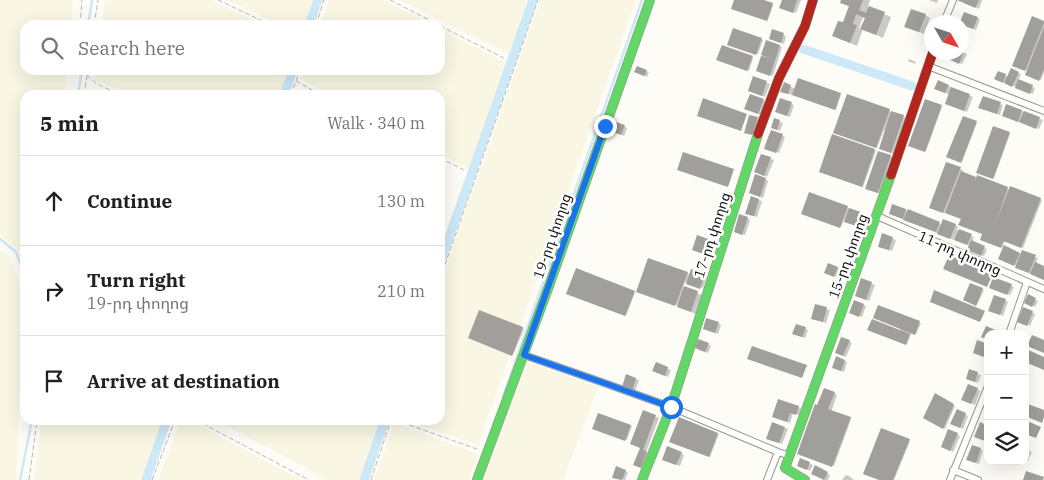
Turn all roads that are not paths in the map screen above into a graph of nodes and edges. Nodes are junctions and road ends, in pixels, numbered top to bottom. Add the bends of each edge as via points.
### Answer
1 (650, 0) edge
2 (813, 0) edge
3 (953, 0) edge
4 (947, 15) edge
5 (930, 60) edge
6 (928, 66) junction
7 (1044, 111) edge
8 (877, 216) junction
9 (1027, 282) junction
10 (1044, 289) edge
11 (1010, 330) edge
12 (524, 355) junction
13 (984, 396) edge
14 (671, 407) junction
15 (778, 452) junction
16 (790, 456) junction
17 (953, 470) junction
18 (477, 480) edge
19 (642, 480) edge
20 (767, 480) edge
21 (805, 480) edge
22 (950, 480) edge
23 (978, 480) edge

1 - 12 street, 19-րդ փողոց
2 - 14 street, 17-րդ փողոց via 759,132
3 - 4 street
5 - 6 street, 15-րդ փողոց
6 - 7 street
6 - 8 street, 15-րդ փողոց
8 - 9 street, 11-րդ փողոց
8 - 16 street, 15-րդ փողոց
9 - 10 street, 11-րդ փողոց
9 - 11 street
12 - 14 street
12 - 18 street, 19-րդ փողոց
13 - 17 street
14 - 15 street
14 - 19 street, 17-րդ փողոց
15 - 16 street
15 - 20 street
16 - 21 street, 15-րդ փողոց via 785,468
17 - 22 street
17 - 23 street

